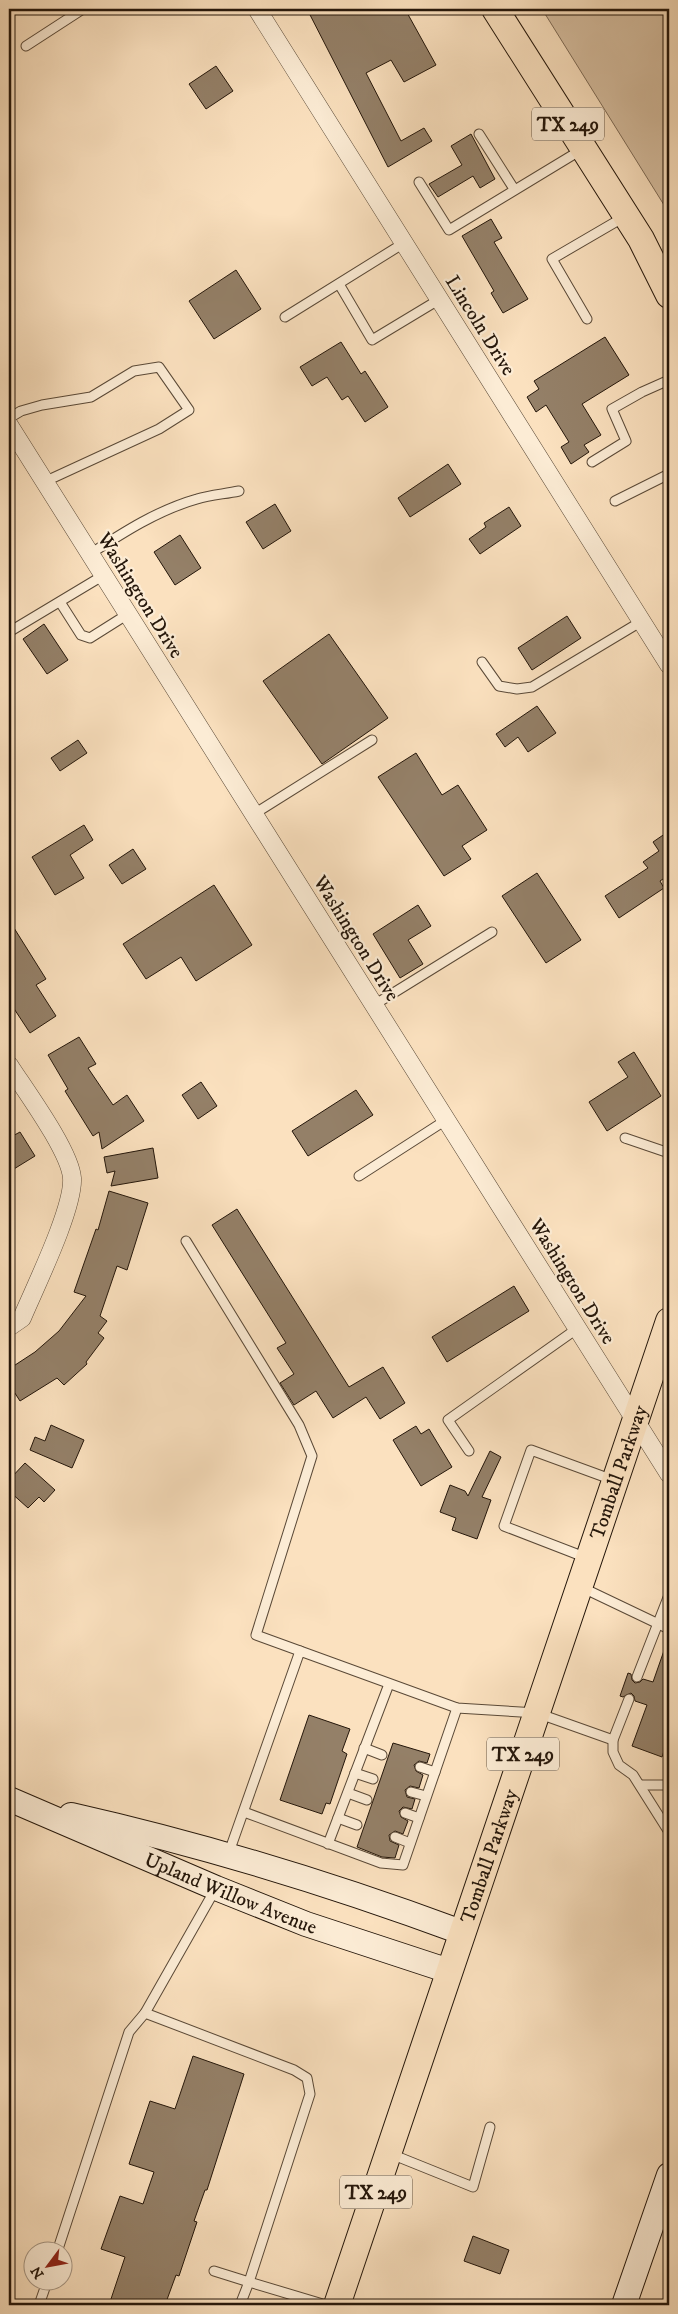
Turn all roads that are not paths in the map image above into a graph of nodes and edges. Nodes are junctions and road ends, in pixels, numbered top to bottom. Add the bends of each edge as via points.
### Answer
1 (83, 9) edge
2 (257, 9) edge
3 (495, 9) edge
4 (26, 46) dead end
5 (479, 134) dead end
6 (583, 148) junction
7 (419, 182) dead end
8 (514, 190) junction
9 (626, 216) junction
10 (641, 239) junction
11 (404, 243) junction
12 (669, 270) edge
13 (338, 284) junction
14 (669, 295) edge
15 (440, 299) junction
16 (285, 317) dead end
17 (588, 319) dead end
18 (669, 380) edge
19 (9, 418) edge
20 (9, 425) edge
21 (592, 462) dead end
22 (669, 474) edge
23 (44, 482) junction
24 (239, 492) dead end
25 (615, 501) dead end
26 (90, 554) junction
27 (104, 575) junction
28 (60, 602) junction
29 (128, 614) junction
30 (642, 621) junction
31 (9, 632) edge
32 (482, 662) dead end
33 (669, 665) edge
34 (372, 740) dead end
35 (254, 814) junction
36 (492, 932) dead end
37 (374, 1005) junction
38 (9, 1065) edge
39 (14, 1084) edge
40 (446, 1120) junction
41 (625, 1138) dead end
42 (669, 1153) edge
43 (359, 1176) dead end
44 (186, 1241) dead end
45 (669, 1321) edge
46 (9, 1327) edge
47 (578, 1328) junction
48 (636, 1421) junction
49 (469, 1451) dead end
50 (669, 1474) edge
51 (616, 1481) junction
52 (589, 1559) junction
53 (580, 1587) junction
54 (669, 1595) edge
55 (658, 1623) junction
56 (669, 1629) edge
57 (300, 1651) junction
58 (638, 1676) dead end
59 (389, 1684) junction
60 (629, 1699) dead end
61 (457, 1708) junction
62 (537, 1713) junction
63 (613, 1740) junction
64 (364, 1748) junction
65 (382, 1755) dead end
66 (420, 1767) dead end
67 (435, 1772) junction
68 (355, 1773) junction
69 (373, 1779) dead end
70 (669, 1784) edge
71 (640, 1785) junction
72 (411, 1792) dead end
73 (348, 1793) junction
74 (426, 1796) junction
75 (367, 1800) dead end
76 (14, 1801) edge
77 (244, 1812) junction
78 (404, 1813) dead end
79 (338, 1818) junction
80 (419, 1818) junction
81 (358, 1825) dead end
82 (669, 1832) edge
83 (395, 1837) dead end
84 (410, 1842) junction
85 (328, 1844) junction
86 (228, 1855) junction
87 (216, 1888) junction
88 (461, 1932) junction
89 (449, 1970) junction
90 (145, 2013) junction
91 (490, 2127) dead end
92 (389, 2153) junction
93 (669, 2175) edge
94 (60, 2242) edge
95 (214, 2270) dead end
96 (249, 2282) junction
97 (44, 2292) edge
98 (41, 2305) edge
99 (240, 2305) edge
100 (326, 2305) edge
101 (337, 2305) edge
102 (624, 2305) edge

1 - 4 lane
2 - 11 street, Lincoln Drive
3 - 6 main road, TX 249
5 - 8 lane
6 - 8 lane
6 - 9 main road, TX 249
7 - 8 lane via 449,230
9 - 10 main road, TX 249
9 - 17 lane via 552,259
10 - 12 street
10 - 14 main road, TX 249
11 - 13 lane
11 - 15 street, Lincoln Drive
13 - 15 lane via 372,340
13 - 16 lane
15 - 30 street, Lincoln Drive
18 - 21 lane via 612,409 626,441
19 - 23 lane via 42,405 91,397 134,371 159,367 189,410 159,429
20 - 23 street, Washington Drive
22 - 25 lane
23 - 26 street, Washington Drive
24 - 26 lane via 198,498 163,511
26 - 27 street, Washington Drive
27 - 28 lane
27 - 29 street, Washington Drive
28 - 29 lane via 81,635 90,638
28 - 31 lane
29 - 35 street, Washington Drive
30 - 32 lane via 532,687 498,686
30 - 33 street, Lincoln Drive
34 - 35 lane
35 - 37 street, Washington Drive
36 - 37 lane
37 - 40 street, Washington Drive
38 - 39 street
39 - 46 street via 67,1157 72,1178 69,1204 22,1318
40 - 43 lane
40 - 47 street, Washington Drive
41 - 42 lane
44 - 57 lane via 299,1425 312,1456 256,1635
45 - 48 main road, Tomball Parkway / TX 249
47 - 48 street, Washington Drive
47 - 49 lane via 448,1420
48 - 50 street, Washington Drive
48 - 51 main road, Tomball Parkway / TX 249
51 - 52 main road, Tomball Parkway / TX 249
51 - 52 lane via 531,1450 504,1526
52 - 53 main road, Tomball Parkway / TX 249
53 - 55 lane
53 - 62 main road, Tomball Parkway / TX 249
54 - 55 lane
55 - 56 lane
55 - 58 lane
57 - 59 lane
57 - 77 lane
59 - 61 lane
59 - 64 lane
60 - 63 lane
61 - 62 lane
61 - 67 lane
62 - 63 lane
62 - 88 main road, Tomball Parkway / TX 249
63 - 71 lane via 613,1752 619,1765
64 - 65 lane
64 - 68 lane
66 - 67 lane
67 - 74 lane
68 - 69 lane
68 - 73 lane
70 - 71 lane
71 - 82 lane
72 - 74 lane
73 - 75 lane
73 - 79 lane
74 - 80 lane
76 - 86 street, Upland Willow Avenue
76 - 87 street, Upland Willow Avenue
77 - 85 lane
77 - 86 lane
78 - 80 lane
79 - 81 lane
79 - 85 lane
80 - 84 lane
83 - 84 lane
84 - 85 lane via 403,1865 381,1863
86 - 87 street
86 - 88 street, Upland Willow Avenue via 280,1869
87 - 89 street, Upland Willow Avenue via 306,1924
87 - 90 lane
88 - 89 main road, Tomball Parkway / TX 249
89 - 92 main road, Tomball Parkway / TX 249
90 - 94 lane via 129,2032
90 - 96 lane via 294,2070 307,2078 310,2094
91 - 92 lane via 472,2187
92 - 101 main road, Tomball Parkway / TX 249
93 - 102 street
95 - 96 lane
96 - 99 lane
96 - 100 lane
97 - 98 lane

